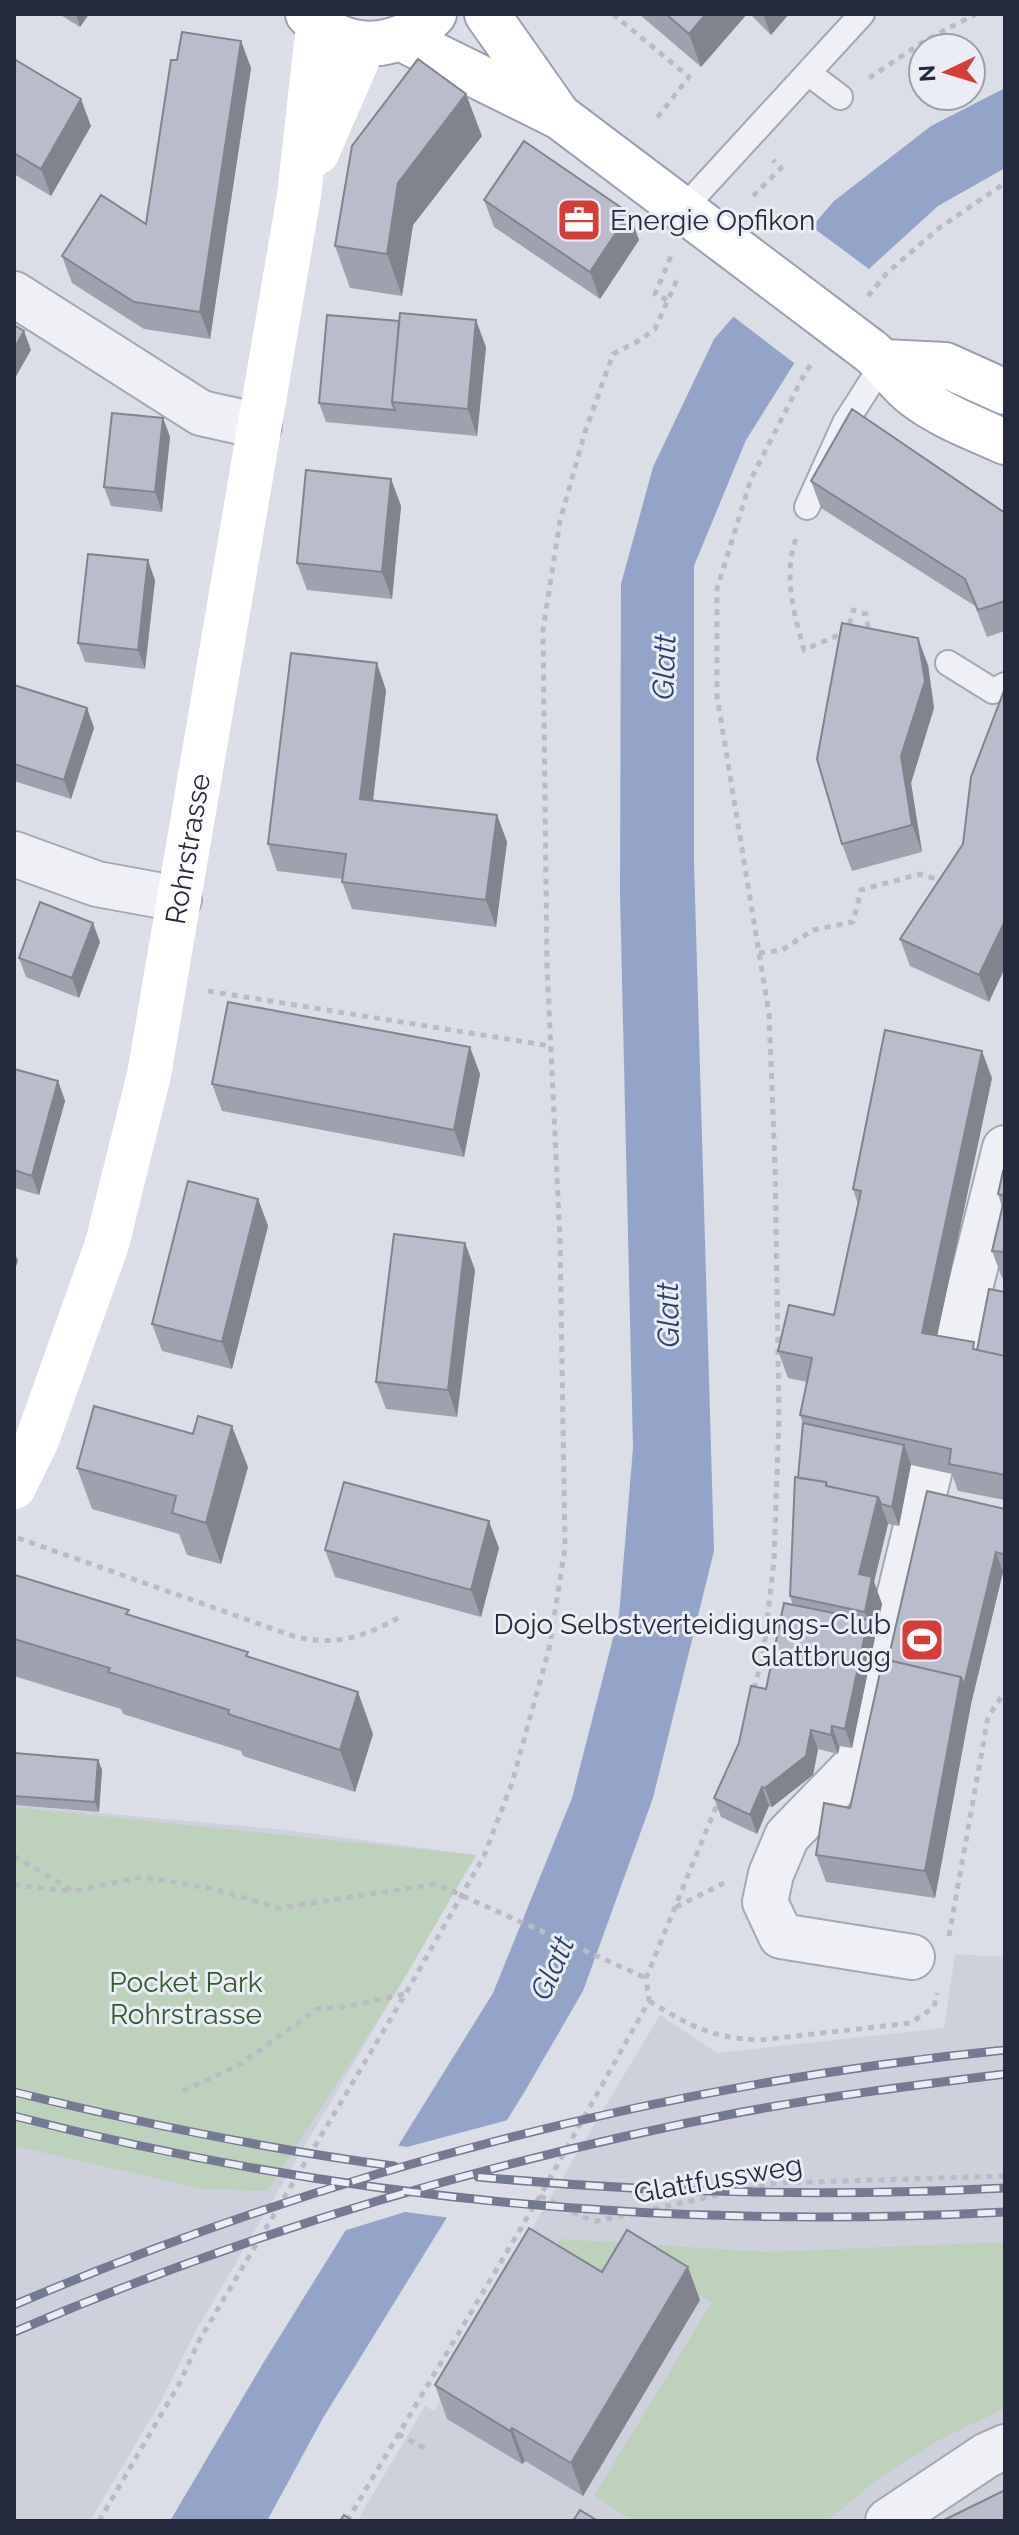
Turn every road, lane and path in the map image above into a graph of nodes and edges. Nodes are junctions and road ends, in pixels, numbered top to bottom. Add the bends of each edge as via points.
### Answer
1 (487, 14) edge
2 (613, 14) edge
3 (862, 14) edge
4 (976, 14) edge
5 (313, 20) edge
6 (400, 33) edge
7 (808, 73) junction
8 (840, 97) joint
9 (560, 117) junction
10 (657, 118) dead end
11 (772, 158) dead end
12 (1005, 183) edge
13 (299, 195) junction
14 (753, 196) dead end
15 (683, 209) junction
16 (672, 255) dead end
17 (679, 275) dead end
18 (14, 294) edge
19 (867, 297) dead end
20 (667, 300) junction
21 (876, 356) junction
22 (816, 359) dead end
23 (1005, 392) edge
24 (259, 426) junction
25 (1005, 442) edge
26 (807, 507) joint
27 (870, 640) edge
28 (948, 663) dead end
29 (1005, 685) edge
30 (14, 854) edge
31 (947, 883) edge
32 (179, 899) junction
33 (759, 953) junction
34 (165, 984) junction
35 (551, 1046) junction
36 (1005, 1148) edge
37 (951, 1364) edge
38 (930, 1469) edge
39 (14, 1487) edge
40 (18, 1538) dead end
41 (398, 1618) dead end
42 (1005, 1692) edge
43 (753, 1695) edge
44 (719, 1798) edge
45 (14, 1856) edge
46 (726, 1883) dead end
47 (14, 1885) edge
48 (73, 1891) junction
49 (464, 1896) junction
50 (675, 1907) junction
51 (929, 1953) joint
52 (646, 1978) junction
53 (937, 1992) dead end
54 (406, 1993) junction
55 (649, 2001) junction
56 (183, 2091) dead end
57 (1005, 2176) edge
58 (540, 2196) junction
59 (398, 2434) junction
60 (1005, 2447) edge
61 (426, 2449) dead end
62 (99, 2521) edge
63 (347, 2521) edge
64 (888, 2521) edge

1 - 9 main road
2 - 10 path via 689,77
3 - 7 lane
4 - 8 path
5 - 6 main road via 339,38
5 - 13 main road, Rohrstrasse
6 - 9 main road
6 - 13 main road, Rohrstrasse
7 - 8 lane
7 - 15 lane
9 - 15 main road
11 - 14 path via 781,168
12 - 19 path via 939,228
13 - 24 main road, Rohrstrasse
15 - 21 main road, bridge
16 - 20 path via 655,294
17 - 20 path
18 - 24 street via 201,413
20 - 35 path via 655,329 613,354 560,521 543,630
21 - 23 main road via 945,365
21 - 25 main road via 934,410
21 - 26 lane
22 - 33 path via 751,479 717,589 717,696
24 - 32 main road, Rohrstrasse
26 - 27 path via 792,550 791,601 804,650 848,631 853,610 866,614
28 - 29 lane via 993,691
30 - 32 street via 97,884
31 - 33 path via 920,874 861,890 853,922 813,930 782,950
32 - 34 main road, Rohrstrasse
33 - 43 path via 769,1014 779,1418 774,1561
34 - 35 path
34 - 39 main road, Rohrstrasse via 149,1075 107,1244 37,1440
35 - 49 path via 565,1548 549,1649 524,1743 484,1856
36 - 37 street
38 - 51 street via 859,1762 787,1836 765,1902 781,1936
40 - 41 path via 316,1642 372,1633
42 - 51 path via 988,1717
44 - 50 path
45 - 48 path
46 - 50 path
47 - 48 path
48 - 49 path via 142,1877 210,1888 279,1908 436,1884
49 - 52 path
49 - 54 path
50 - 52 path
52 - 55 path
53 - 55 path via 934,2007 911,2023 760,2040 698,2030
54 - 56 path via 317,2009 239,2065
54 - 62 path via 200,2339
55 - 58 path
57 - 58 path, Glattfussweg via 776,2183 597,2221
58 - 59 path
59 - 61 path
59 - 63 path
60 - 64 street

